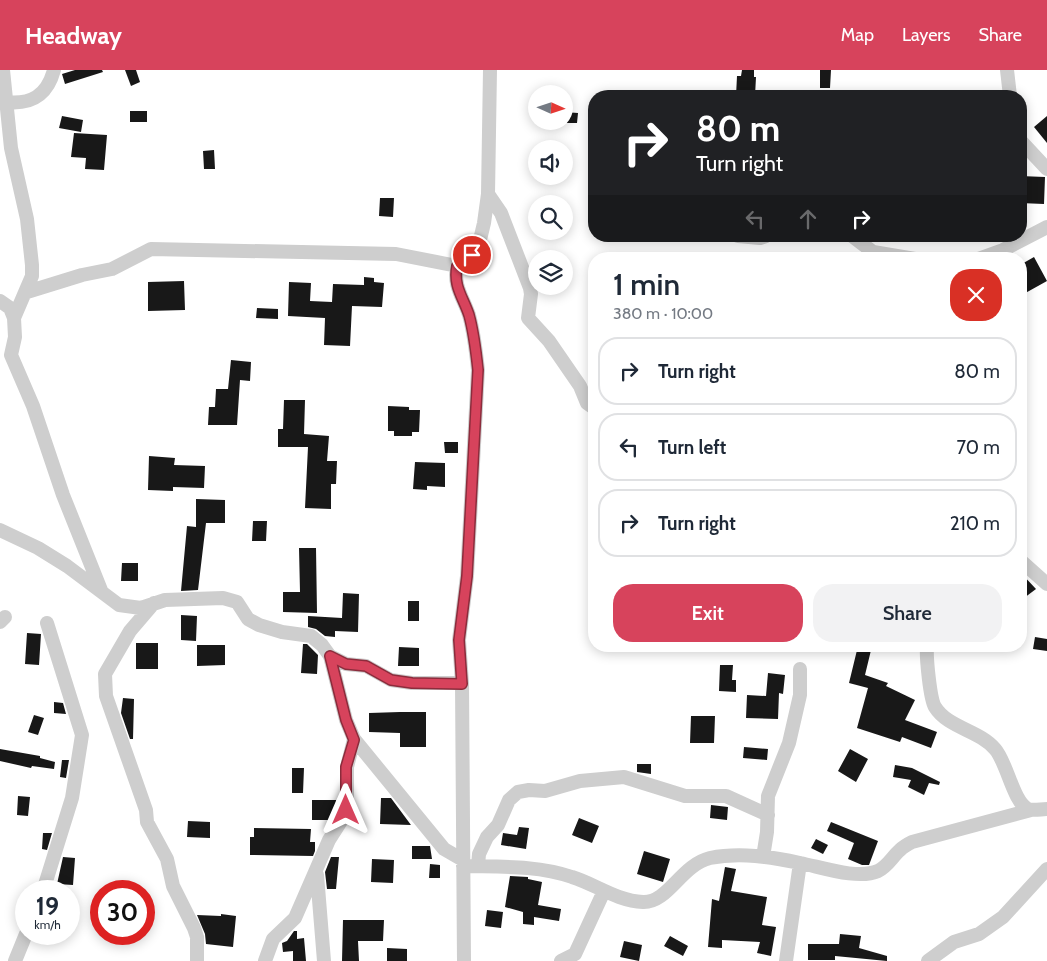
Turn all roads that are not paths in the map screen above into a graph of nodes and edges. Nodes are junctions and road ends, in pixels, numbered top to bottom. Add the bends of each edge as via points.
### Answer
1 (3, 70) edge
2 (54, 70) edge
3 (490, 70) edge
4 (1007, 70) edge
5 (1009, 90) edge
6 (5, 102) junction
7 (1027, 148) edge
8 (1047, 169) edge
9 (488, 194) junction
10 (1047, 227) edge
11 (1027, 237) edge
12 (860, 242) edge
13 (1018, 242) edge
14 (874, 252) edge
15 (997, 252) edge
16 (457, 266) junction
17 (27, 292) junction
18 (0, 301) edge
19 (14, 318) junction
20 (588, 404) edge
21 (0, 530) edge
22 (1027, 566) edge
23 (1047, 584) edge
24 (101, 590) junction
25 (154, 603) junction
26 (47, 622) dead end
27 (926, 652) edge
28 (330, 656) junction
29 (800, 669) dead end
30 (462, 684) junction
31 (354, 740) junction
32 (1047, 809) edge
33 (1031, 810) junction
34 (768, 815) junction
35 (763, 857) junction
36 (463, 863) junction
37 (800, 863) junction
38 (478, 866) junction
39 (1047, 869) edge
40 (316, 872) junction
41 (46, 880) edge
42 (604, 891) junction
43 (22, 945) edge
44 (15, 961) edge
45 (196, 961) edge
46 (265, 961) edge
47 (324, 961) edge
48 (464, 961) edge
49 (560, 961) edge
50 (786, 961) edge
51 (928, 961) edge

1 - 6 street
2 - 6 street via 41,96 19,104
3 - 9 street
4 - 5 street
6 - 17 street via 30,245 32,276
7 - 8 street
9 - 16 street via 479,244 472,255
9 - 20 street via 501,213 530,288 528,318 549,341 580,386
10 - 11 street
12 - 14 street
13 - 15 street
16 - 17 street via 396,254 151,249 112,269
16 - 30 street via 456,288 471,323 478,370 467,576 459,640
17 - 19 street
18 - 19 street via 10,308
19 - 24 street via 11,356 33,406 63,495
21 - 24 street via 38,548
22 - 23 street
24 - 25 street via 119,605 141,608
25 - 28 street via 223,598 237,602 248,619 282,632 312,636
25 - 45 street via 130,631 105,674 106,696 146,810 147,822 167,859 173,886 194,928
26 - 41 street via 82,735 72,798
27 - 33 street via 934,706 946,718 993,746 1020,801
28 - 30 street via 346,664 366,666 391,680
28 - 31 street
29 - 34 street via 800,695 789,743 768,796
30 - 36 street
31 - 36 street via 444,849
31 - 40 street via 346,767 346,810 328,840
32 - 33 street
33 - 37 street via 912,842 887,865 868,874
34 - 35 street
34 - 38 street via 726,796 685,796 624,777 580,781 546,791 518,792 509,800 498,825 487,837
35 - 37 street
35 - 42 street via 736,856 696,862 662,896 644,902
36 - 38 street
36 - 48 street
37 - 50 street
38 - 42 street via 532,868 572,877
39 - 51 street via 1003,917 979,934 954,942
40 - 46 street via 295,918 273,939
40 - 47 street
42 - 49 street via 575,954
43 - 44 street

